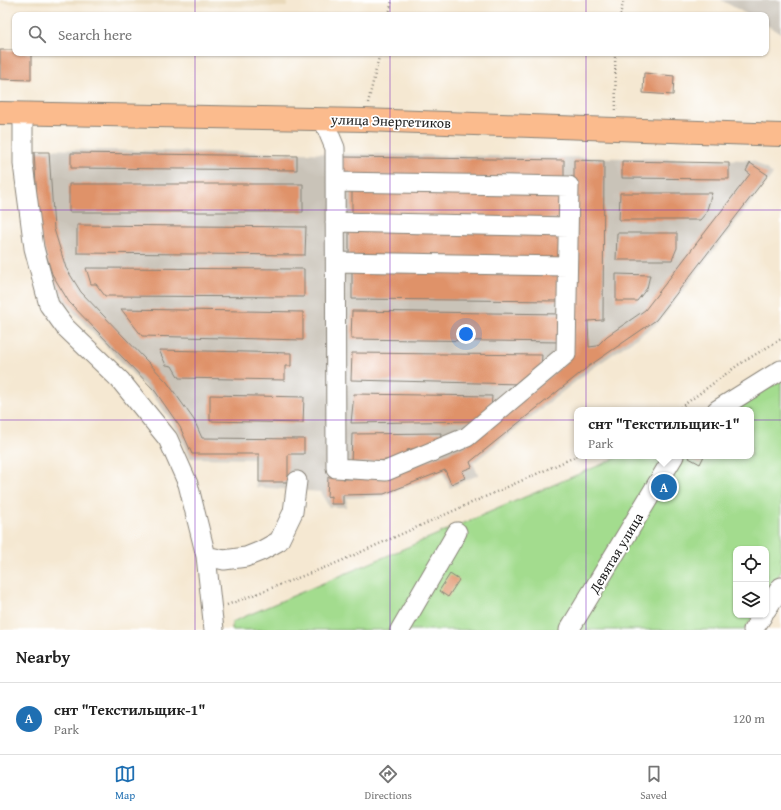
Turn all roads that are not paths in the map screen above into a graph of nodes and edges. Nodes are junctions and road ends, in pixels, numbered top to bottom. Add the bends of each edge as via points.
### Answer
1 (0, 113) edge
2 (23, 113) junction
3 (324, 119) junction
4 (781, 134) edge
5 (336, 182) junction
6 (336, 222) junction
7 (568, 227) junction
8 (336, 262) junction
9 (567, 266) junction
10 (781, 370) edge
11 (722, 407) edge
12 (672, 459) edge
13 (297, 481) dead end
14 (457, 532) dead end
15 (206, 556) junction
16 (781, 587) edge
17 (769, 605) edge
18 (761, 618) edge
19 (214, 630) edge
20 (400, 630) edge
21 (569, 630) edge
22 (753, 630) edge

1 - 2 main road, улица Энергетиков
2 - 3 main road, улица Энергетиков
2 - 15 lane via 23,164 34,248 49,305 65,327 120,380 168,439 188,484
3 - 4 main road, улица Энергетиков
3 - 5 lane via 335,148
5 - 6 lane
5 - 7 lane via 569,186
6 - 7 lane
6 - 8 lane
7 - 9 lane
8 - 9 lane
8 - 9 lane via 336,468 386,471 467,438 566,354
10 - 11 lane
12 - 21 lane, Девятая улица
13 - 15 lane via 293,512 279,541 261,552 246,557 224,560
14 - 20 lane
15 - 19 lane
16 - 17 lane
18 - 22 lane

